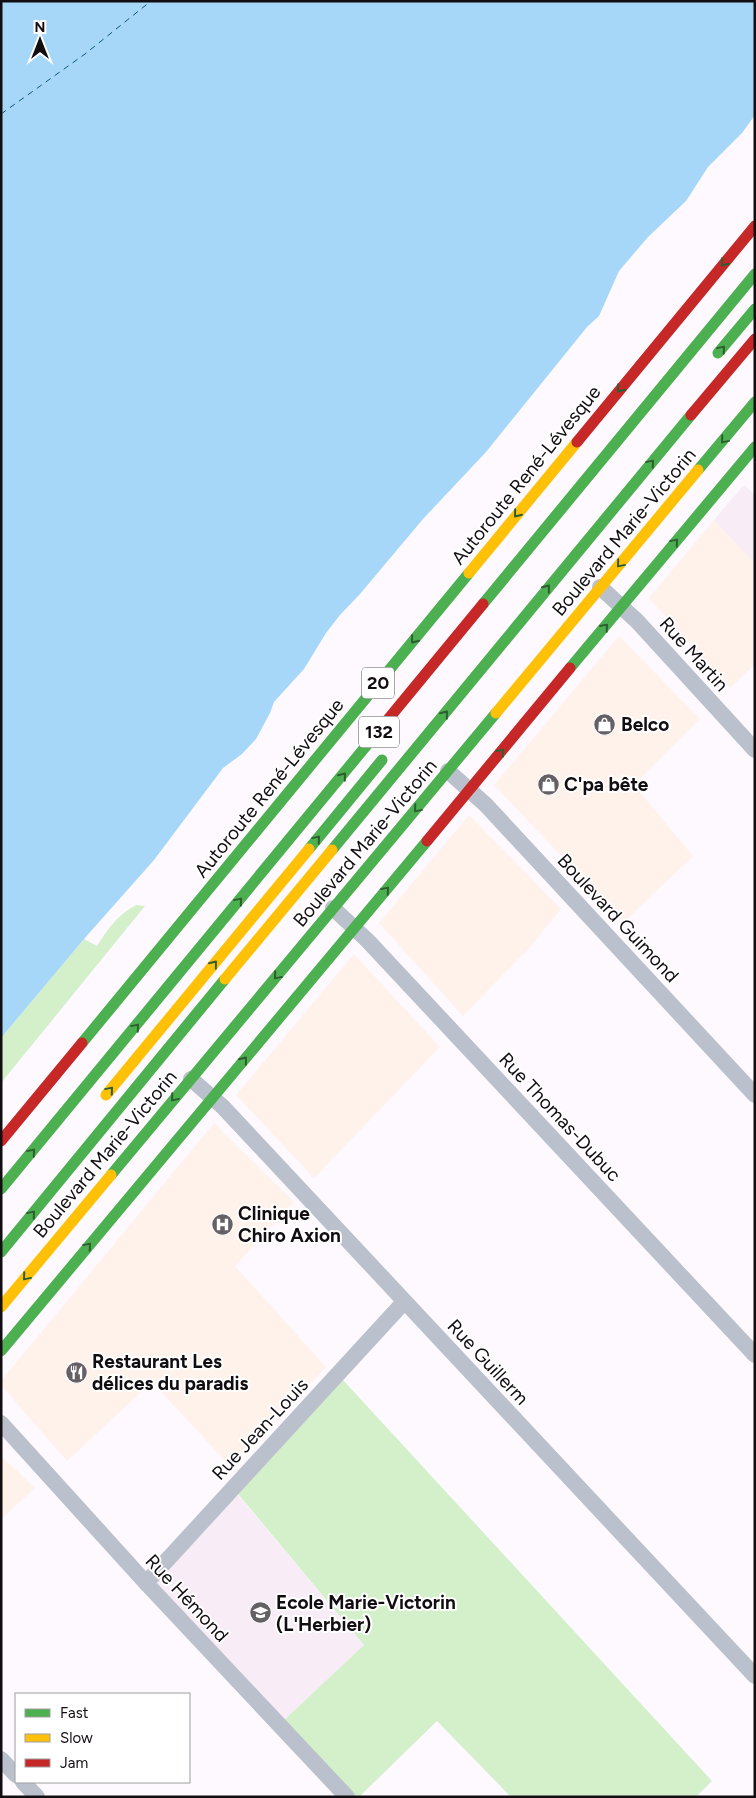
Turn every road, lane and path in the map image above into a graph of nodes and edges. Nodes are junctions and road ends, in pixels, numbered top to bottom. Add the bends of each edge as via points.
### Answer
1 (755, 226) edge
2 (755, 274) edge
3 (755, 309) edge
4 (755, 339) edge
5 (710, 363) dead end
6 (755, 402) edge
7 (755, 447) edge
8 (600, 587) junction
9 (622, 607) junction
10 (755, 750) edge
11 (388, 752) dead end
12 (448, 771) junction
13 (469, 789) junction
14 (333, 908) junction
15 (354, 927) junction
16 (191, 1078) junction
17 (755, 1095) edge
18 (213, 1097) junction
19 (96, 1107) dead end
20 (1, 1142) edge
21 (1, 1190) edge
22 (1, 1252) edge
23 (404, 1302) junction
24 (1, 1307) edge
25 (1, 1351) edge
26 (755, 1355) edge
27 (1, 1423) edge
28 (146, 1583) junction
29 (755, 1676) edge
30 (1, 1759) edge
31 (15, 1774) edge
32 (24, 1783) edge
33 (36, 1797) edge
34 (347, 1797) edge

1 -> 20 main road, Autoroute René-Lévesque / 20
21 -> 2 main road, 132
5 -> 3 main road
22 -> 4 main road
6 -> 8 main road, Boulevard Marie-Victorin
9 -> 7 main road
8 - 9 street, Rue Martin
8 - 12 main road, Boulevard Marie-Victorin
9 - 10 street, Rue Martin
13 -> 9 main road
19 -> 11 main road
12 - 13 street, Boulevard Guimond
12 -> 14 main road, Boulevard Marie-Victorin
15 -> 13 main road
13 - 17 street, Boulevard Guimond
14 - 15 street, Rue Thomas-Dubuc
14 -> 16 main road, Boulevard Marie-Victorin
18 -> 15 main road
15 - 26 street, Rue Thomas-Dubuc
16 - 18 street, Rue Guillerm
16 -> 24 main road, Boulevard Marie-Victorin
18 - 23 street, Rue Guillerm
25 -> 18 main road
23 - 28 street, Rue Jean-Louis
23 - 29 street, Rue Guillerm
27 - 28 street, Rue Hémond
28 - 34 street, Rue Hémond
30 - 31 street
32 - 33 street

